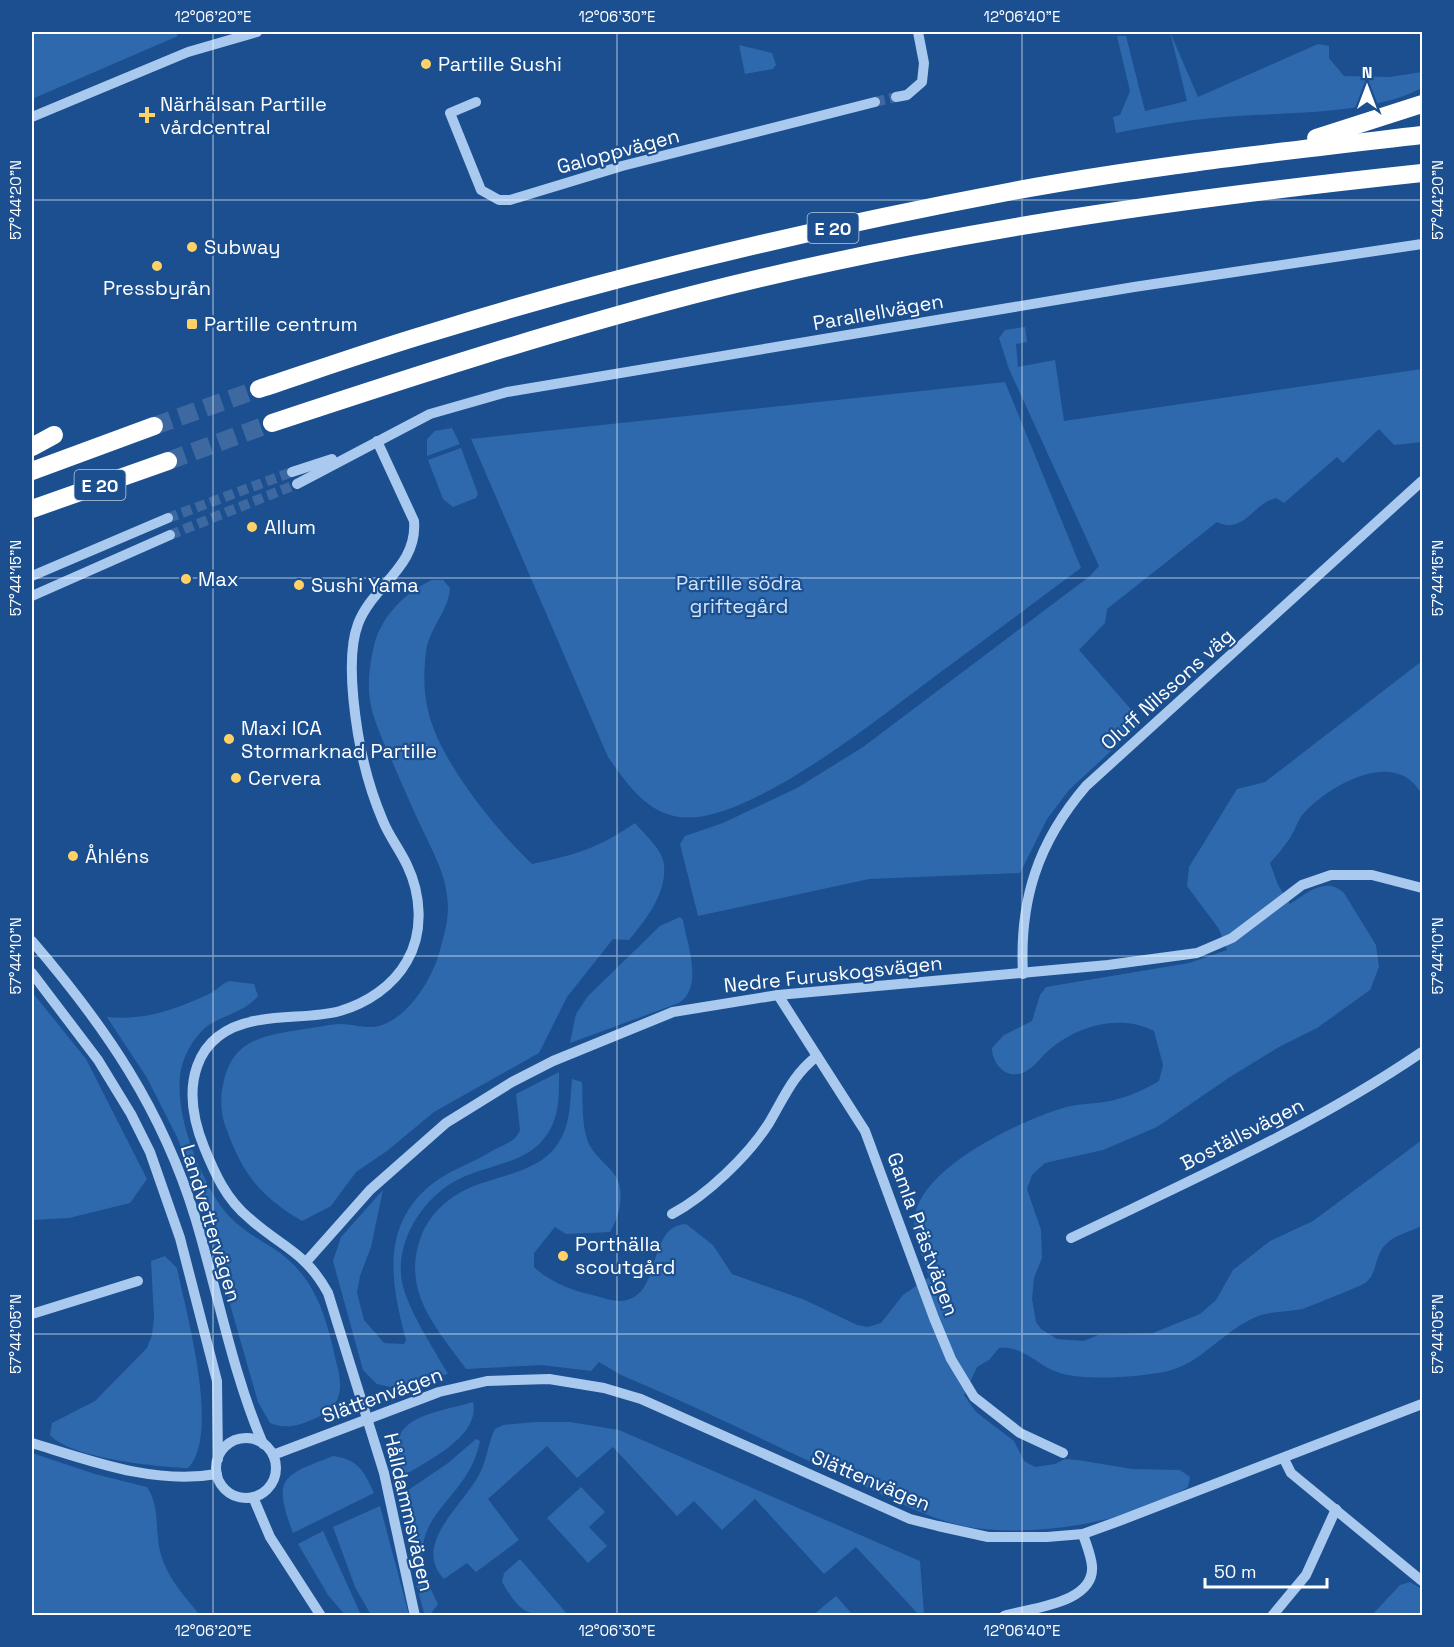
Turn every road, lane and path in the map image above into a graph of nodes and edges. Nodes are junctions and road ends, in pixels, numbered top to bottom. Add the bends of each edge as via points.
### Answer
1 (258, 32) edge
2 (918, 32) edge
3 (896, 97) tunnel mouth
4 (476, 102) dead end
5 (875, 102) tunnel mouth
6 (1422, 104) edge
7 (32, 117) edge
8 (1422, 135) edge
9 (1267, 153) junction
10 (1422, 173) edge
11 (1422, 244) edge
12 (259, 389) tunnel mouth
13 (272, 423) tunnel mouth
14 (154, 426) tunnel mouth
15 (54, 435) dead end
16 (377, 441) junction
17 (32, 447) edge
18 (350, 454) junction
19 (168, 460) tunnel mouth
20 (32, 471) edge
21 (292, 472) tunnel mouth
22 (1422, 481) edge
23 (297, 484) tunnel mouth
24 (32, 509) edge
25 (168, 519) tunnel mouth
26 (170, 535) tunnel mouth
27 (32, 576) edge
28 (32, 596) edge
29 (1422, 888) edge
30 (32, 941) edge
31 (32, 972) edge
32 (1023, 974) junction
33 (778, 995) junction
34 (1422, 1052) edge
35 (817, 1056) junction
36 (672, 1214) dead end
37 (1071, 1238) dead end
38 (306, 1262) junction
39 (138, 1281) dead end
40 (32, 1314) edge
41 (1422, 1404) edge
42 (367, 1418) junction
43 (32, 1443) edge
44 (263, 1444) junction
45 (1063, 1453) dead end
46 (273, 1455) junction
47 (218, 1459) junction
48 (1284, 1459) junction
49 (217, 1474) junction
50 (252, 1497) junction
51 (1336, 1509) junction
52 (1083, 1534) junction
53 (1422, 1581) edge
54 (321, 1616) edge
55 (415, 1616) edge
56 (1004, 1616) edge
57 (1272, 1616) edge

1 - 7 street via 188,52
2 - 3 street via 924,63 922,82 907,95
4 - 5 street, Galoppvägen via 450,113 481,190 499,200 510,200 622,166
6 - 9 highway
8 - 9 highway, E 20
9 - 12 highway, E 20 via 1014,191 783,240 554,297 431,332
10 - 13 highway, E 20 via 1098,212 812,268 694,294 507,345
11 - 16 street, Parallellvägen via 1134,287 507,392 430,414
14 - 20 highway, E 20
15 - 17 highway
16 - 18 street, Parallellvägen
16 - 38 street, Hålldammsvägen via 414,521 415,535 411,551 357,627 355,708 373,797 414,882 419,921 415,942 408,961 393,980 361,1003 340,1011 260,1020 225,1032 200,1057 192,1084 198,1132 222,1187 249,1219
18 - 21 street, Parallellvägen
18 - 23 street, Parallellvägen
19 - 24 highway, E 20
22 - 32 street, Oluff Nilssons väg via 1086,786 1067,808 1041,855 1030,890 1022,930
25 - 27 street
26 - 28 street
29 - 32 street, Nedre Furuskogsvägen via 1372,875 1331,875 1302,885 1232,938 1197,953
30 - 44 street, Landvettervägen via 102,1028 158,1121 194,1216 233,1359
31 - 47 street, Landvettervägen via 98,1059 150,1152 180,1238 217,1382
32 - 33 street, Nedre Furuskogsvägen
33 - 35 street, Gamla Prästvägen
33 - 38 street, Nedre Furuskogsvägen via 673,1012 596,1042 512,1082 423,1141 370,1190
34 - 37 street, Boställsvägen via 1277,1139
35 - 36 street via 800,1070 769,1123 745,1152 700,1197
35 - 45 street, Gamla Prästvägen via 870,1140 934,1318 951,1359 974,1397 1020,1433
38 - 42 street, Hålldammsvägen via 328,1293
39 - 40 street
41 - 48 street, Slättenvägen
42 - 46 street, Slättenvägen
42 - 52 street, Slättenvägen via 439,1392 487,1381 577,1382 641,1399 910,1519 988,1537
42 - 55 street, Hålldammsvägen via 390,1496
43 - 49 street via 141,1474 176,1478
44 - 46 street
44 - 47 street via 249,1438 239,1439 226,1446
46 - 50 street via 273,1481
47 - 49 street
48 - 51 street via 1291,1473
48 - 52 street, Slättenvägen
49 - 50 street via 230,1493
50 - 54 street via 270,1537
51 - 53 street
51 - 57 street via 1306,1575
52 - 56 street via 1092,1567 1083,1589 1061,1601

